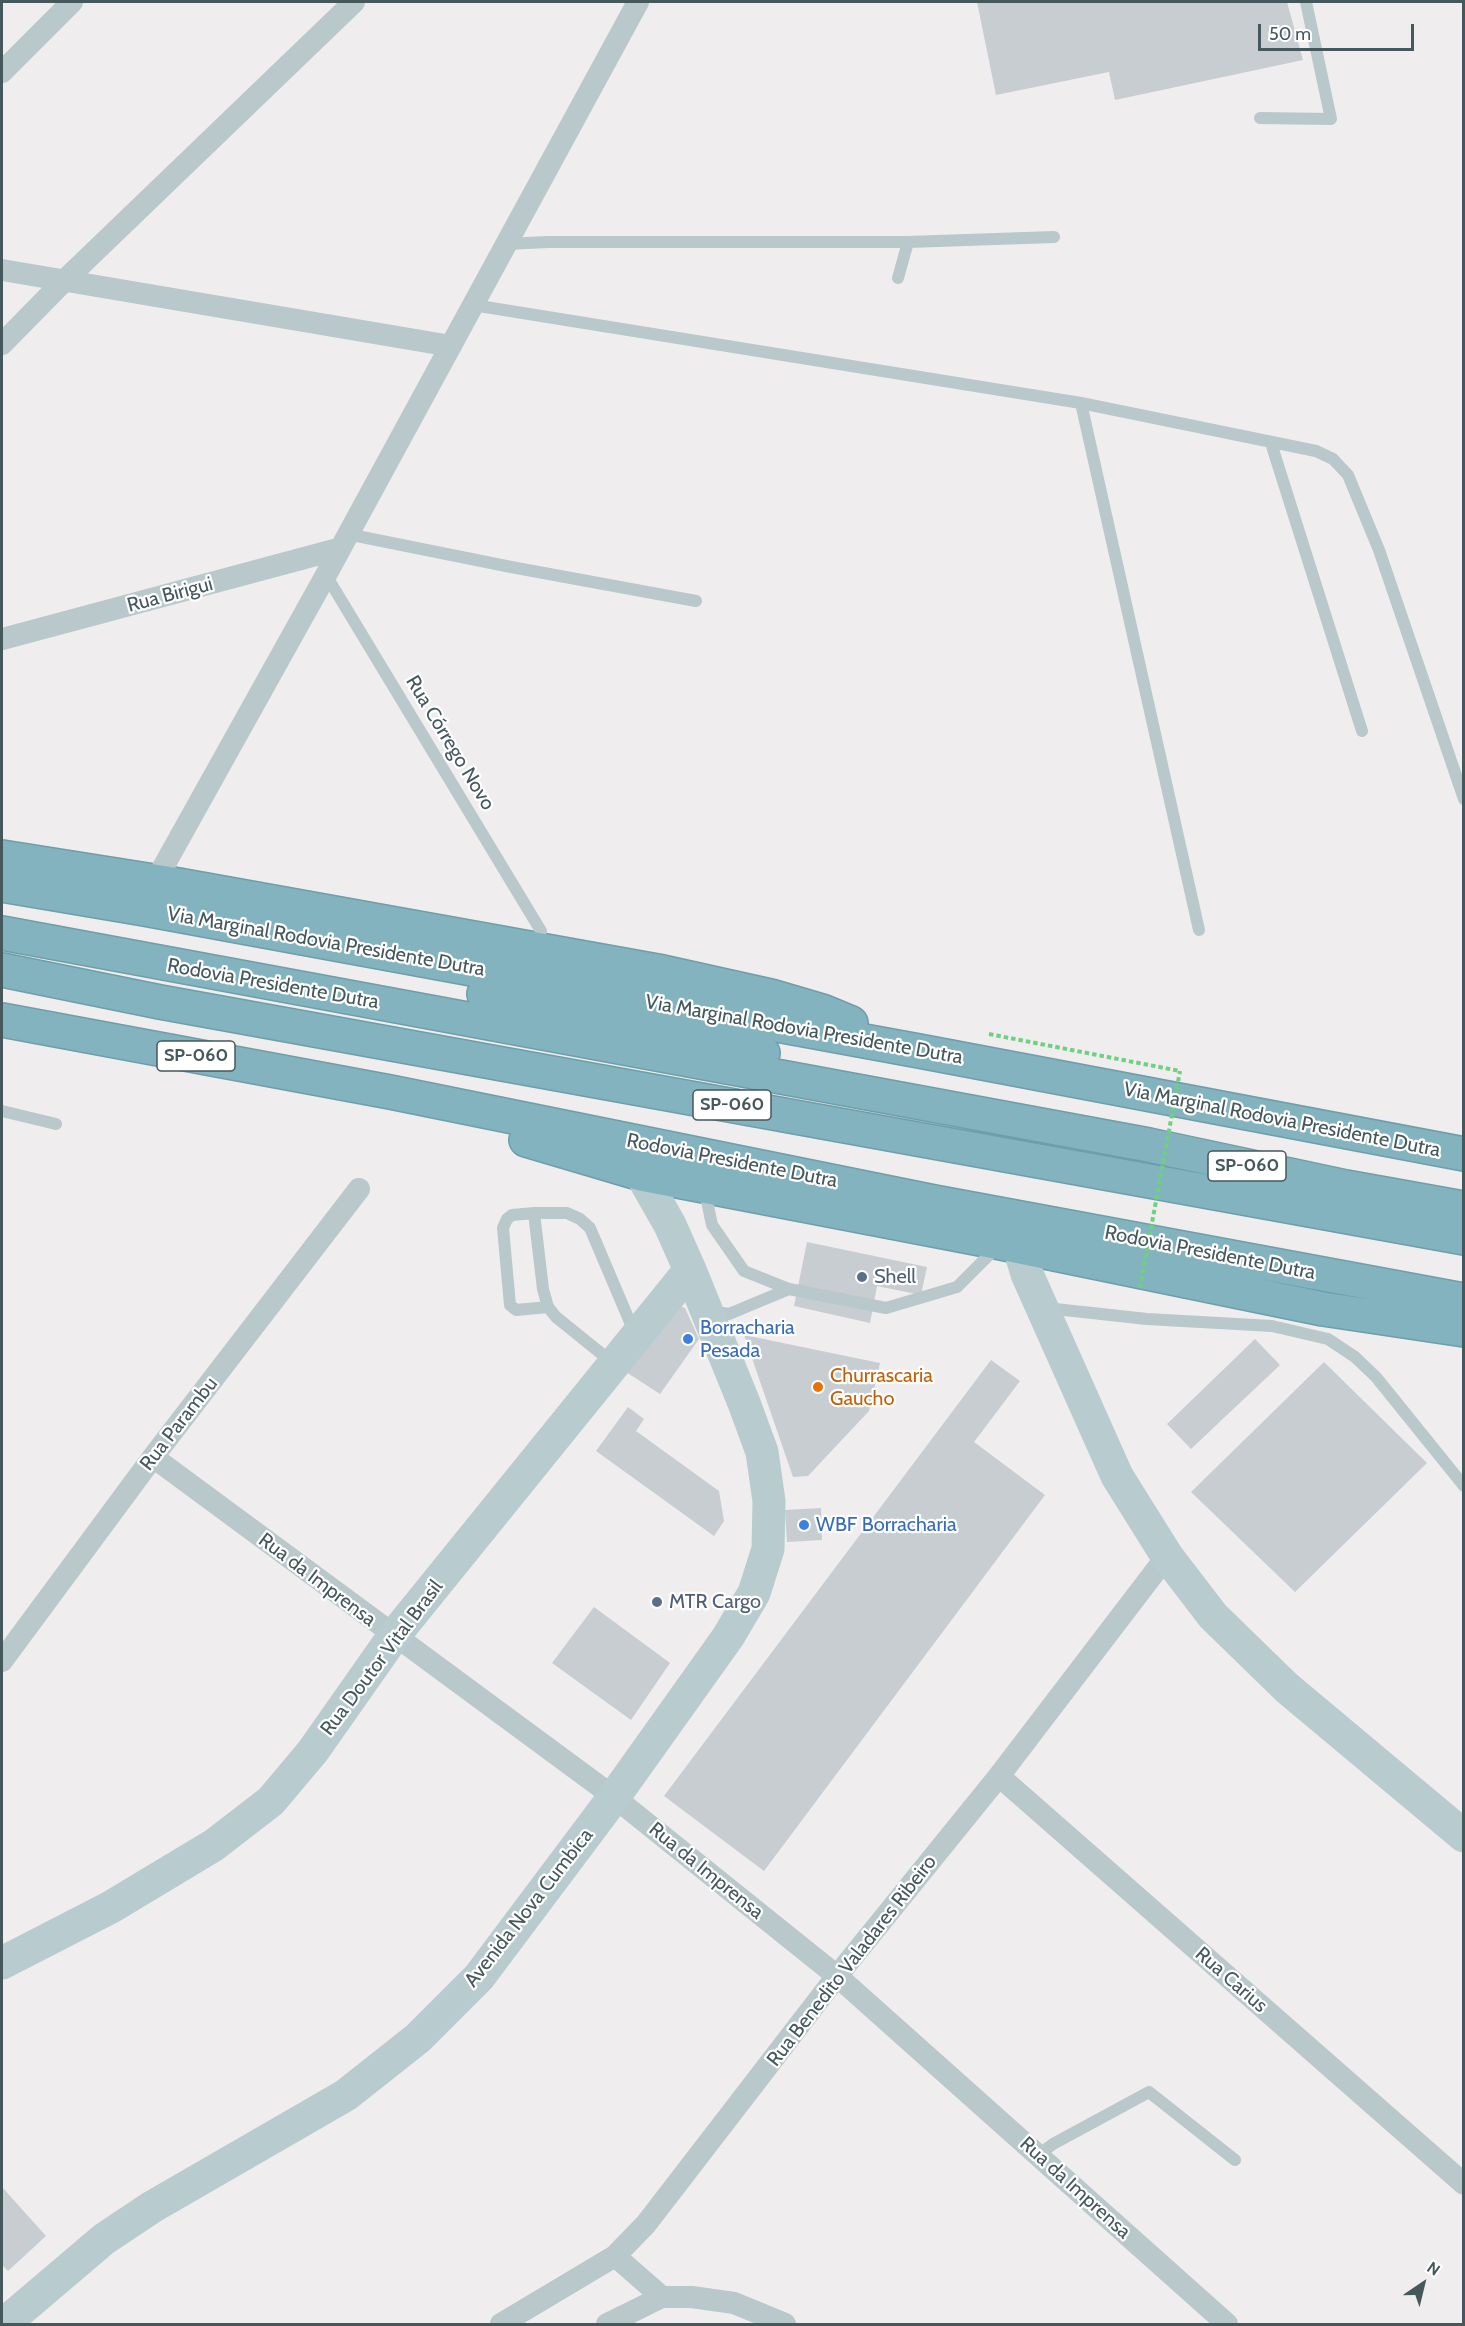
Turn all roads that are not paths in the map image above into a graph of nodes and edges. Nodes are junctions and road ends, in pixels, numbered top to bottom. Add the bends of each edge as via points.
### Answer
1 (72, 2) edge
2 (354, 2) edge
3 (638, 2) edge
4 (1306, 2) edge
5 (2, 72) edge
6 (1260, 118) dead end
7 (1054, 237) dead end
8 (908, 242) junction
9 (506, 244) junction
10 (2, 270) edge
11 (898, 278) dead end
12 (64, 281) junction
13 (473, 305) junction
14 (2, 344) edge
15 (451, 346) junction
16 (1081, 403) junction
17 (1271, 443) junction
18 (343, 542) junction
19 (326, 575) junction
20 (696, 601) dead end
21 (2, 639) edge
22 (1362, 731) dead end
23 (1464, 799) edge
24 (2, 857) edge
25 (161, 871) dead end
26 (2, 885) edge
27 (144, 909) junction
28 (1199, 930) dead end
29 (541, 931) dead end
30 (2, 933) edge
31 (2, 970) edge
32 (2, 1020) edge
33 (919, 1051) junction
34 (390, 1092) junction
35 (2, 1111) edge
36 (56, 1124) dead end
37 (1149, 1145) junction
38 (1464, 1154) edge
39 (641, 1174) junction
40 (697, 1185) junction
41 (359, 1189) dead end
42 (1464, 1208) edge
43 (534, 1213) junction
44 (670, 1226) junction
45 (1464, 1238) edge
46 (1010, 1245) junction
47 (690, 1270) junction
48 (789, 1289) junction
49 (1464, 1300) edge
50 (548, 1307) junction
51 (1042, 1308) junction
52 (706, 1310) junction
53 (1464, 1330) edge
54 (637, 1338) junction
55 (615, 1364) junction
56 (153, 1457) junction
57 (1464, 1486) edge
58 (1167, 1557) junction
59 (393, 1637) junction
60 (2, 1661) edge
61 (999, 1776) junction
62 (614, 1797) junction
63 (1464, 1836) edge
64 (2, 1963) edge
65 (837, 1976) junction
66 (1038, 2155) junction
67 (1235, 2160) dead end
68 (1464, 2184) edge
69 (615, 2256) junction
70 (662, 2297) junction
71 (640, 2317) edge
72 (4, 2325) edge
73 (501, 2325) edge
74 (608, 2325) edge
75 (785, 2325) edge
76 (1227, 2325) edge

1 - 5 street
2 - 12 street
3 - 9 street
4 - 6 lane via 1331,119
7 - 8 lane
8 - 9 lane
8 - 11 lane
9 - 13 street
10 - 12 street
12 - 14 street
12 - 15 street
13 - 15 street
13 - 16 lane
15 - 18 street
16 - 17 lane
16 - 28 lane
17 - 22 lane
17 - 23 lane via 1316,451 1334,459 1348,475 1379,550
18 - 19 street
18 - 20 lane
18 - 21 street, Rua Birigui
19 - 25 street
19 - 29 lane, Rua Córrego Novo
24 - 33 highway via 663,972 822,1011
26 - 27 highway
27 - 33 highway, Via Marginal Rodovia Presidente Dutra
27 - 37 highway via 212,939 1092,1124
30 - 37 highway, Rodovia Presidente Dutra / SP-060
31 - 45 highway, Rodovia Presidente Dutra / SP-060
32 - 34 highway, Rodovia Presidente Dutra / SP-060
33 - 38 highway, Via Marginal Rodovia Presidente Dutra
34 - 39 highway via 412,1110
34 - 49 highway, Rodovia Presidente Dutra / SP-060 via 934,1202
35 - 36 lane
37 - 42 highway, Rodovia Presidente Dutra / SP-060
39 - 40 highway
39 - 44 street
40 - 44 street via 675,1204
40 - 46 highway
40 - 48 lane via 712,1225 744,1270
41 - 56 street, Rua Parambu
43 - 50 lane
43 - 50 lane via 512,1215 503,1228 510,1305 516,1310
43 - 54 lane via 567,1213 590,1228
44 - 47 street
46 - 48 lane via 957,1287 886,1308
46 - 51 street
46 - 53 highway via 1323,1309
47 - 52 street, Avenida Nova Cumbica
47 - 54 street, Rua Doutor Vital Brasil
48 - 52 lane via 729,1314
50 - 55 lane
51 - 57 lane via 1272,1326 1328,1339 1377,1377
51 - 58 street via 1117,1476
52 - 62 street, Avenida Nova Cumbica via 762,1452 769,1501 768,1549 754,1593 728,1637
54 - 55 street, Rua Doutor Vital Brasil
55 - 59 street, Rua Doutor Vital Brasil
56 - 59 street, Rua da Imprensa
56 - 60 street, Rua Parambu
58 - 61 street, Rua Benedito Valadares Ribeiro
58 - 63 street via 1213,1616 1287,1688
59 - 62 street, Rua da Imprensa
59 - 64 street, Rua Doutor Vital Brasil via 313,1751 271,1801 214,1845 111,1907
61 - 65 street, Rua Benedito Valadares Ribeiro
61 - 68 street, Rua Carius
62 - 65 street, Rua da Imprensa
62 - 72 street, Avenida Nova Cumbica via 480,1977 418,2038 346,2095 104,2239
65 - 66 street, Rua da Imprensa
65 - 69 street, Rua Benedito Valadares Ribeiro via 646,2224
66 - 67 lane via 1149,2092
66 - 76 street, Rua da Imprensa
69 - 70 street
69 - 73 street, Rua Benedito Valadares Ribeiro
70 - 71 street
70 - 75 street via 734,2303
71 - 74 street

